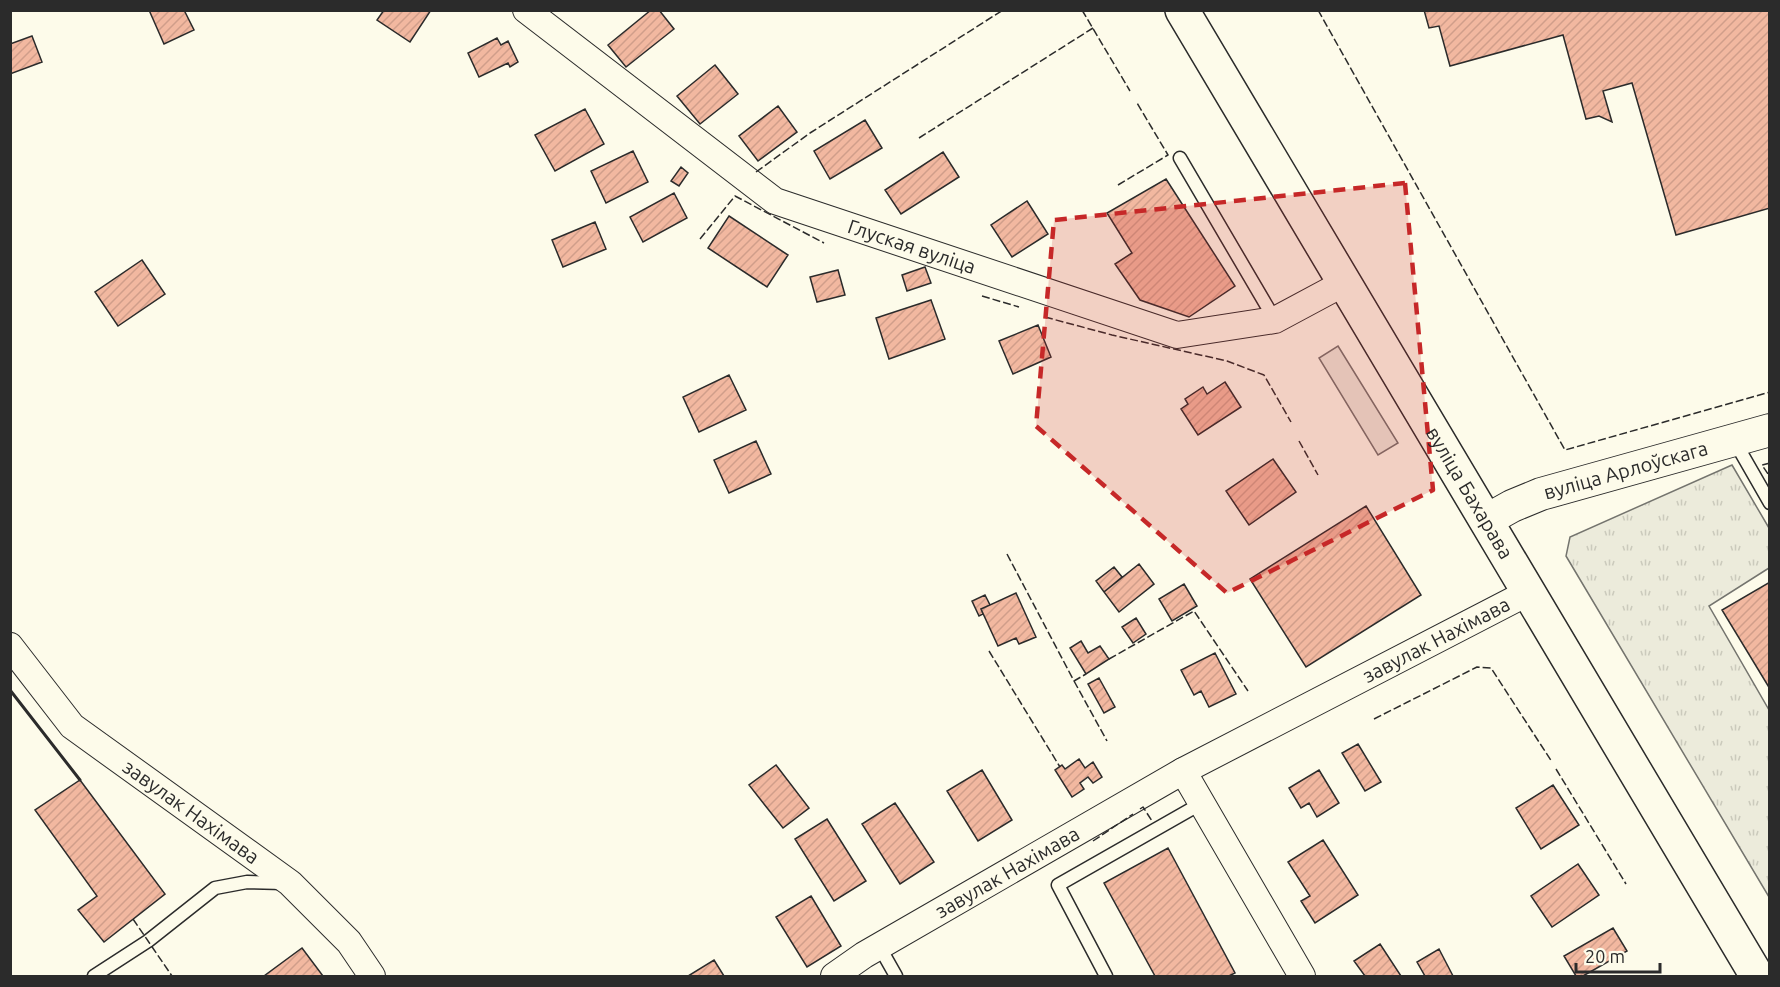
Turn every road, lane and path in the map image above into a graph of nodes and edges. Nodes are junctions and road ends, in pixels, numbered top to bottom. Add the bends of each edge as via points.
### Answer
1 (526, 10) edge
2 (1182, 10) edge
3 (1180, 158) dead end
4 (1344, 283) junction
5 (1275, 320) junction
6 (1770, 430) edge
7 (1734, 441) junction
8 (1770, 503) edge
9 (1487, 520) junction
10 (1529, 592) junction
11 (10, 646) edge
12 (1183, 771) junction
13 (1202, 803) junction
14 (290, 883) junction
15 (879, 946) junction
16 (94, 976) edge
17 (372, 976) edge
18 (834, 976) edge
19 (896, 976) edge
20 (1106, 976) edge
21 (1302, 976) edge
22 (1757, 976) edge

1 - 5 street, Глуская вуліца via 775,201 1177,335
2 - 4 main road, вуліца Бахарава
3 - 5 lane
4 - 5 street, Глуская вуліца
4 - 9 main road, вуліца Бахарава
6 - 7 street, вуліца Арлоўскага
7 - 8 lane
7 - 9 street, вуліца Арлоўскага via 1541,494
9 - 10 main road, вуліца Бахарава
10 - 12 street, завулак Нахімава
10 - 22 main road, вуліца Бахарава
11 - 14 street, завулак Нахімава via 72,726
12 - 13 street
12 - 15 street, завулак Нахімава
13 - 20 lane via 1058,885
13 - 21 street
14 - 16 lane via 247,882 214,888 148,941
14 - 17 street, завулак Нахімава via 348,942
15 - 18 street, завулак Нахімава
15 - 19 lane

